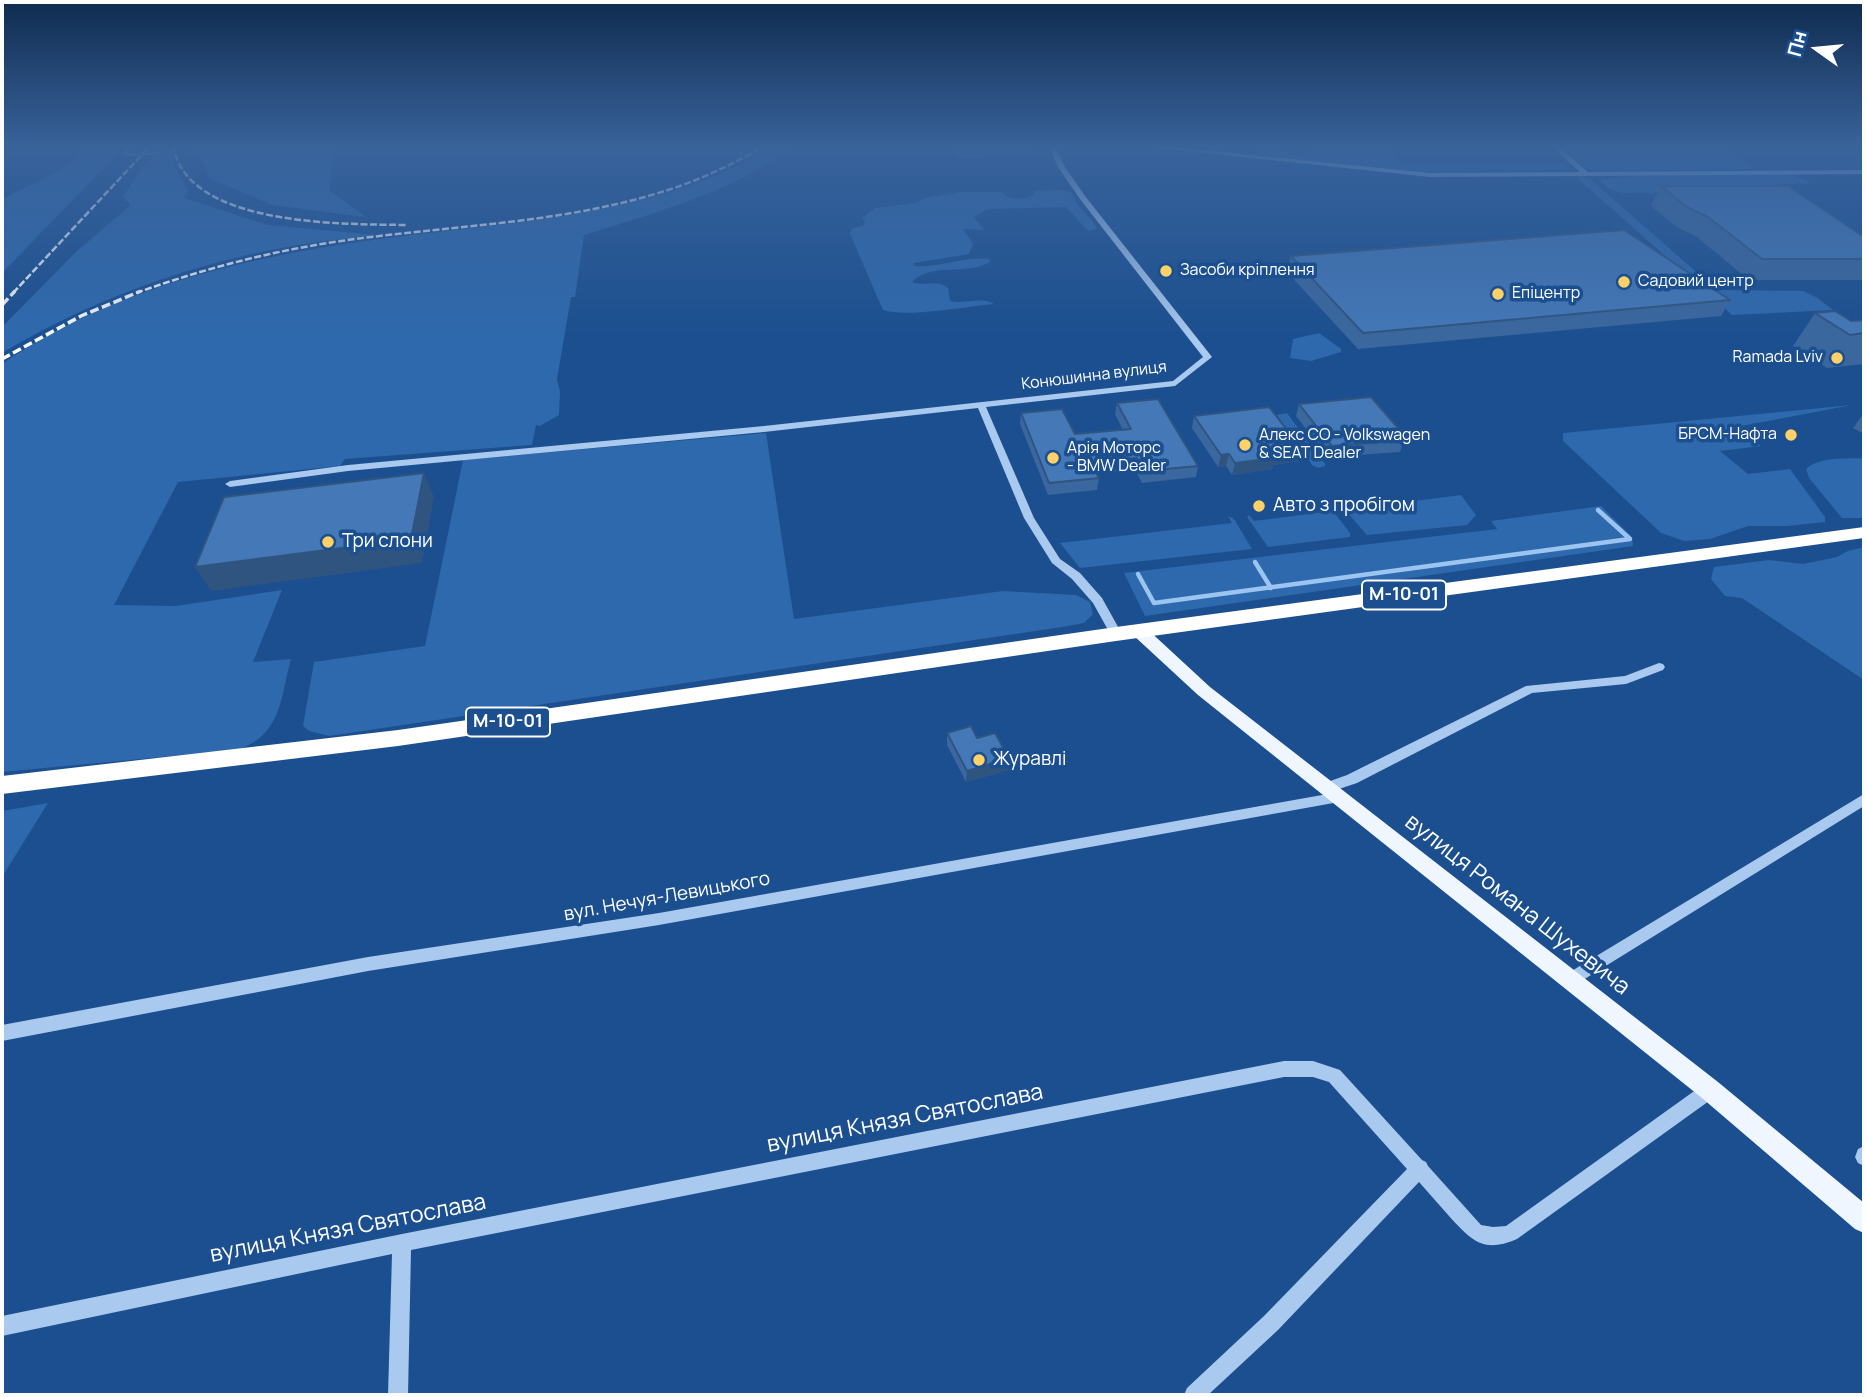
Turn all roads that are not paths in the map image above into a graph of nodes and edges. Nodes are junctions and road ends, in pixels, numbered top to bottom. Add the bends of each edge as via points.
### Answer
1 (1092, 210) edge
2 (981, 404) junction
3 (230, 484) dead end
4 (1864, 532) edge
5 (1127, 632) junction
6 (1659, 667) dead end
7 (2, 785) edge
8 (1333, 793) junction
9 (1864, 799) edge
10 (1570, 980) junction
11 (2, 1033) edge
12 (1710, 1090) junction
13 (1420, 1168) junction
14 (1864, 1220) edge
15 (402, 1243) junction
16 (2, 1326) edge
17 (398, 1395) edge
18 (1194, 1395) edge

1 - 2 street, Конюшинна вулиця via 1208,357 1175,383
2 - 3 street
2 - 5 street via 1028,518 1056,561 1076,576
4 - 5 highway, М-10-01
5 - 7 highway, М-10-01 via 398,738
5 - 8 main road, вулиця Романа Шухевича
6 - 8 street, вул. Нечуя-Левицького via 1626,680 1530,689 1352,779
8 - 10 main road, вулиця Романа Шухевича
8 - 11 street, вул. Нечуя-Левицького via 659,919 368,964
9 - 10 street
10 - 12 main road, вулиця Романа Шухевича
12 - 13 street, вулиця Князя Святослава via 1501,1237 1475,1231
12 - 14 main road, вулиця Романа Шухевича
13 - 15 street, вулиця Князя Святослава via 1334,1076 1313,1069 1284,1069
13 - 18 street via 1271,1323
15 - 16 street, вулиця Князя Святослава
15 - 17 street

